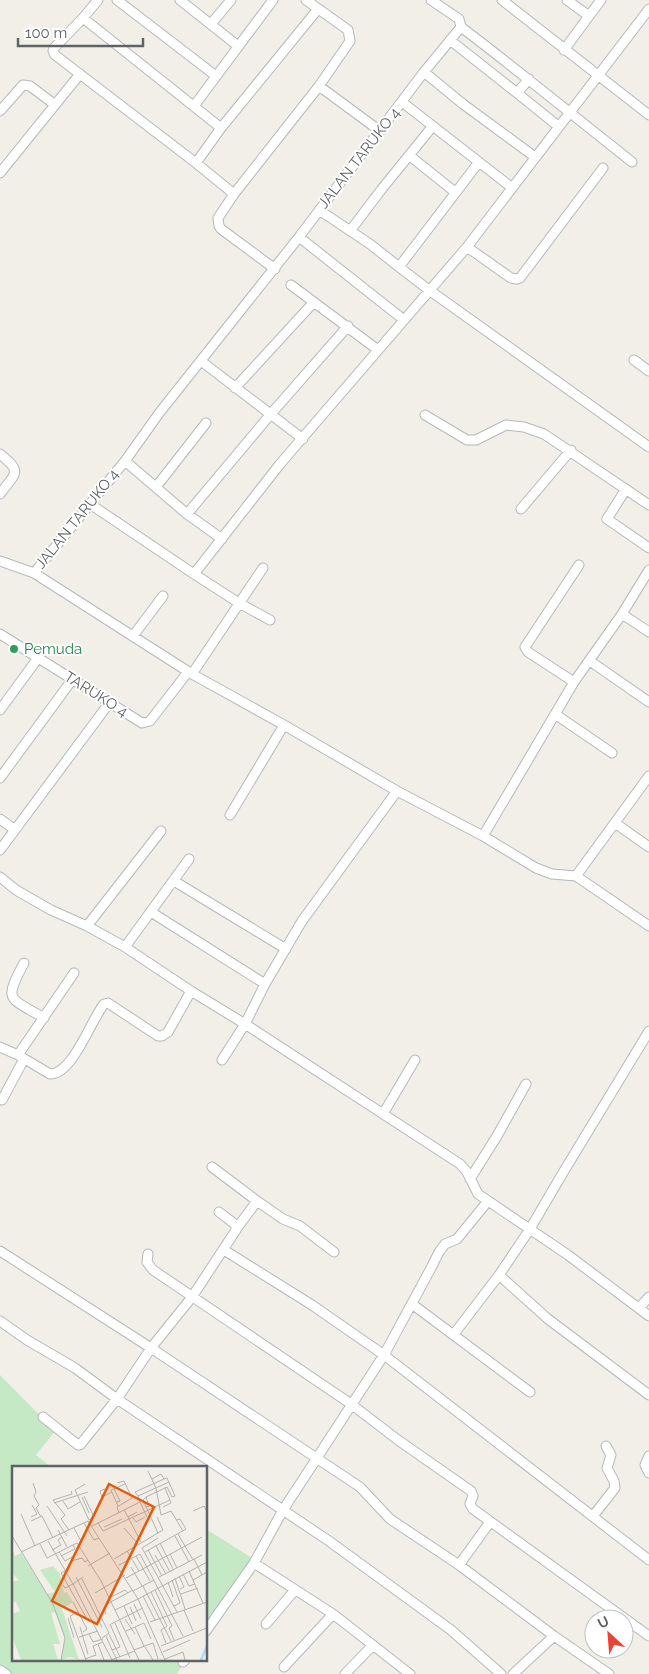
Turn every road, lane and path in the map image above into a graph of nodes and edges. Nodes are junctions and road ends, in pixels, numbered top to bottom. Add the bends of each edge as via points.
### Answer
1 (98, 0) edge
2 (117, 0) edge
3 (180, 0) edge
4 (232, 0) edge
5 (274, 0) edge
6 (306, 0) edge
7 (430, 0) edge
8 (502, 0) edge
9 (567, 0) edge
10 (601, 0) edge
11 (318, 9) junction
12 (649, 9) edge
13 (589, 16) junction
14 (83, 18) junction
15 (211, 24) junction
16 (461, 28) junction
17 (450, 40) junction
18 (238, 46) junction
19 (564, 50) junction
20 (424, 72) junction
21 (80, 74) junction
22 (216, 76) junction
23 (598, 76) junction
24 (529, 79) junction
25 (319, 86) junction
26 (517, 93) junction
27 (402, 102) junction
28 (54, 104) junction
29 (194, 106) junction
30 (0, 111) edge
31 (568, 112) junction
32 (649, 115) edge
33 (432, 126) junction
34 (558, 126) junction
35 (221, 128) junction
36 (380, 131) junction
37 (410, 156) junction
38 (535, 157) junction
39 (479, 162) junction
40 (632, 162) dead end
41 (196, 163) junction
42 (603, 168) dead end
43 (0, 173) edge
44 (512, 187) junction
45 (455, 192) junction
46 (234, 194) junction
47 (319, 210) junction
48 (350, 232) junction
49 (299, 237) junction
50 (467, 247) junction
51 (399, 267) junction
52 (274, 269) junction
53 (291, 286) dead end
54 (429, 290) junction
55 (314, 303) junction
56 (404, 320) junction
57 (348, 326) junction
58 (378, 350) junction
59 (634, 360) dead end
60 (201, 361) junction
61 (649, 371) edge
62 (235, 388) junction
63 (270, 415) junction
64 (425, 415) dead end
65 (206, 424) dead end
66 (303, 439) junction
67 (649, 447) edge
68 (571, 450) junction
69 (0, 454) edge
70 (124, 461) junction
71 (156, 487) junction
72 (626, 489) junction
73 (0, 494) edge
74 (90, 504) junction
75 (649, 505) edge
76 (521, 509) dead end
77 (187, 514) junction
78 (222, 539) junction
79 (649, 548) edge
80 (0, 561) edge
81 (579, 565) dead end
82 (263, 568) dead end
83 (649, 570) edge
84 (34, 573) junction
85 (194, 574) junction
86 (164, 596) dead end
87 (239, 603) junction
88 (622, 614) junction
89 (270, 620) dead end
90 (649, 632) edge
91 (133, 636) junction
92 (1, 638) edge
93 (38, 658) junction
94 (590, 660) junction
95 (190, 673) junction
96 (72, 680) junction
97 (574, 682) junction
98 (110, 702) junction
99 (649, 702) edge
100 (0, 710) edge
101 (555, 714) junction
102 (284, 725) junction
103 (612, 753) dead end
104 (649, 776) edge
105 (0, 778) edge
106 (397, 791) junction
107 (230, 815) dead end
108 (0, 819) edge
109 (615, 823) junction
110 (15, 830) junction
111 (161, 831) dead end
112 (483, 836) junction
113 (649, 847) edge
114 (0, 850) edge
115 (189, 859) dead end
116 (576, 876) junction
117 (0, 877) edge
118 (174, 880) junction
119 (151, 912) junction
120 (87, 926) junction
121 (649, 926) edge
122 (125, 947) junction
123 (286, 949) junction
124 (24, 963) dead end
125 (74, 973) dead end
126 (265, 984) junction
127 (191, 991) junction
128 (44, 1018) junction
129 (245, 1024) junction
130 (649, 1031) edge
131 (0, 1047) edge
132 (21, 1057) junction
133 (222, 1060) dead end
134 (416, 1060) dead end
135 (526, 1084) dead end
136 (2, 1100) dead end
137 (383, 1114) junction
138 (212, 1167) dead end
139 (470, 1179) junction
140 (257, 1201) junction
141 (488, 1201) junction
142 (219, 1212) dead end
143 (237, 1228) junction
144 (530, 1229) junction
145 (224, 1250) junction
146 (0, 1252) edge
147 (334, 1252) dead end
148 (148, 1254) dead end
149 (498, 1275) junction
150 (192, 1297) junction
151 (649, 1297) edge
152 (412, 1304) junction
153 (639, 1308) junction
154 (649, 1316) edge
155 (0, 1321) edge
156 (454, 1334) junction
157 (150, 1348) junction
158 (384, 1355) junction
159 (530, 1392) dead end
160 (649, 1395) edge
161 (117, 1399) junction
162 (351, 1404) junction
163 (43, 1417) dead end
164 (606, 1446) dead end
165 (649, 1456) edge
166 (318, 1458) junction
167 (649, 1473) edge
168 (284, 1510) junction
169 (593, 1516) junction
170 (490, 1522) junction
171 (649, 1560) edge
172 (254, 1563) junction
173 (459, 1565) junction
174 (294, 1590) junction
175 (333, 1614) junction
176 (266, 1624) dead end
177 (208, 1628) edge
178 (554, 1636) junction
179 (649, 1636) edge
180 (373, 1644) junction
181 (284, 1667) dead end
182 (0, 1670) edge
183 (6, 1674) edge
184 (345, 1674) edge
185 (410, 1674) edge
186 (501, 1674) edge
187 (513, 1674) edge
188 (610, 1674) edge

1 - 14 street
2 - 22 street
3 - 15 street
4 - 15 street
5 - 18 street
6 - 11 street
7 - 16 street via 459,19
8 - 19 street
9 - 13 street
10 - 13 street
11 - 25 street via 348,30 350,37
11 - 35 street
12 - 23 street
13 - 19 street
14 - 21 street via 54,48 55,55
14 - 29 street
15 - 18 street
16 - 17 street, JALAN TARUKO 4
16 - 24 street
17 - 20 street, JALAN TARUKO 4
17 - 26 street
18 - 22 street
19 - 23 street
20 - 27 street, JALAN TARUKO 4
20 - 38 street
21 - 28 street
21 - 41 street
22 - 29 street
23 - 31 street
23 - 32 street
24 - 26 street
24 - 31 street
25 - 36 street
25 - 46 street
26 - 34 street
27 - 33 street
27 - 36 street, JALAN TARUKO 4
28 - 30 street via 30,86 23,85
28 - 43 street
29 - 35 street
31 - 34 street
31 - 40 street
33 - 37 street
33 - 39 street
34 - 38 street
35 - 41 street
36 - 47 street, JALAN TARUKO 4
37 - 45 street
37 - 48 street
38 - 44 street
39 - 44 street
39 - 45 street
41 - 46 street
42 - 50 street via 520,278 511,278
44 - 50 street
45 - 51 street
46 - 52 street via 218,218 219,226
47 - 48 street
47 - 49 street, JALAN TARUKO 4
48 - 51 street
49 - 52 street, JALAN TARUKO 4
49 - 56 street
50 - 54 street
51 - 54 street
52 - 60 street, JALAN TARUKO 4
53 - 55 street
54 - 56 street
54 - 67 street
55 - 57 street
55 - 62 street
56 - 58 street
57 - 58 street
57 - 63 street
58 - 66 street
59 - 61 street
60 - 62 street
60 - 70 street, JALAN TARUKO 4
62 - 63 street
63 - 66 street
63 - 77 street
64 - 68 street via 467,440 476,440 500,427 515,426 544,434
65 - 71 street
66 - 78 street
68 - 72 street
68 - 76 street
69 - 73 street via 16,469
70 - 71 street, JALAN TARUKO 4
70 - 74 street, JALAN TARUKO 4
71 - 77 street, JALAN TARUKO 4
72 - 75 street
72 - 79 street via 607,519
74 - 84 street, JALAN TARUKO 4
74 - 85 street
77 - 78 street, JALAN TARUKO 4
78 - 85 street
80 - 84 street, JALAN TARUKO 4
81 - 97 street via 525,647
82 - 87 street
83 - 88 street
84 - 91 street
85 - 87 street
86 - 91 street
87 - 89 street
87 - 95 street
88 - 90 street
88 - 94 street
91 - 95 street
92 - 93 street, TARUKO 4
93 - 96 street, TARUKO 4
93 - 100 street
94 - 97 street
94 - 99 street
95 - 98 street, TARUKO 4 via 150,721 142,723
95 - 102 street
96 - 98 street, TARUKO 4
96 - 105 street
97 - 101 street
98 - 110 street
101 - 103 street
101 - 112 street
102 - 106 street
102 - 107 street
104 - 109 street
106 - 112 street
106 - 123 street via 314,904
108 - 110 street
109 - 113 street
109 - 116 street
110 - 114 street
111 - 120 street
112 - 116 street via 536,868 552,874
115 - 118 street
116 - 121 street
117 - 120 street via 44,906
118 - 119 street
118 - 123 street
119 - 122 street
119 - 126 street
120 - 122 street
122 - 127 street
123 - 126 street
124 - 128 street via 12,985 11,994 14,1000
125 - 128 street
126 - 129 street
127 - 129 street
127 - 132 street via 164,1036 158,1036 106,1003 68,1065 59,1073 50,1074
128 - 132 street
129 - 133 street
129 - 137 street
130 - 144 street
131 - 132 street
132 - 136 street
134 - 137 street
135 - 139 street
137 - 139 street via 460,1164
138 - 140 street
139 - 141 street via 475,1190
140 - 143 street
140 - 147 street via 300,1226
141 - 144 street
141 - 152 street via 457,1239 445,1244 439,1252
142 - 143 street
143 - 145 street
144 - 149 street
144 - 153 street
145 - 150 street
145 - 158 street
146 - 157 street
148 - 150 street via 147,1262 151,1268
149 - 156 street
149 - 160 street via 548,1319
150 - 157 street
150 - 162 street
151 - 153 street
152 - 156 street
152 - 158 street
153 - 154 street
155 - 161 street
156 - 159 street
157 - 161 street
157 - 166 street
158 - 162 street
158 - 169 street
161 - 163 street via 78,1445
161 - 168 street
162 - 166 street
162 - 170 street via 471,1491 471,1508
164 - 169 street via 611,1455 607,1468 615,1488
165 - 167 street via 645,1466
166 - 168 street
166 - 173 street via 360,1487 390,1519
168 - 172 street
168 - 186 street via 444,1625
169 - 171 street
170 - 173 street
170 - 179 street
172 - 174 street
172 - 177 street
173 - 178 street
174 - 175 street
174 - 176 street
175 - 180 street
175 - 181 street
178 - 187 street
178 - 188 street
180 - 184 street
180 - 185 street
182 - 183 street

